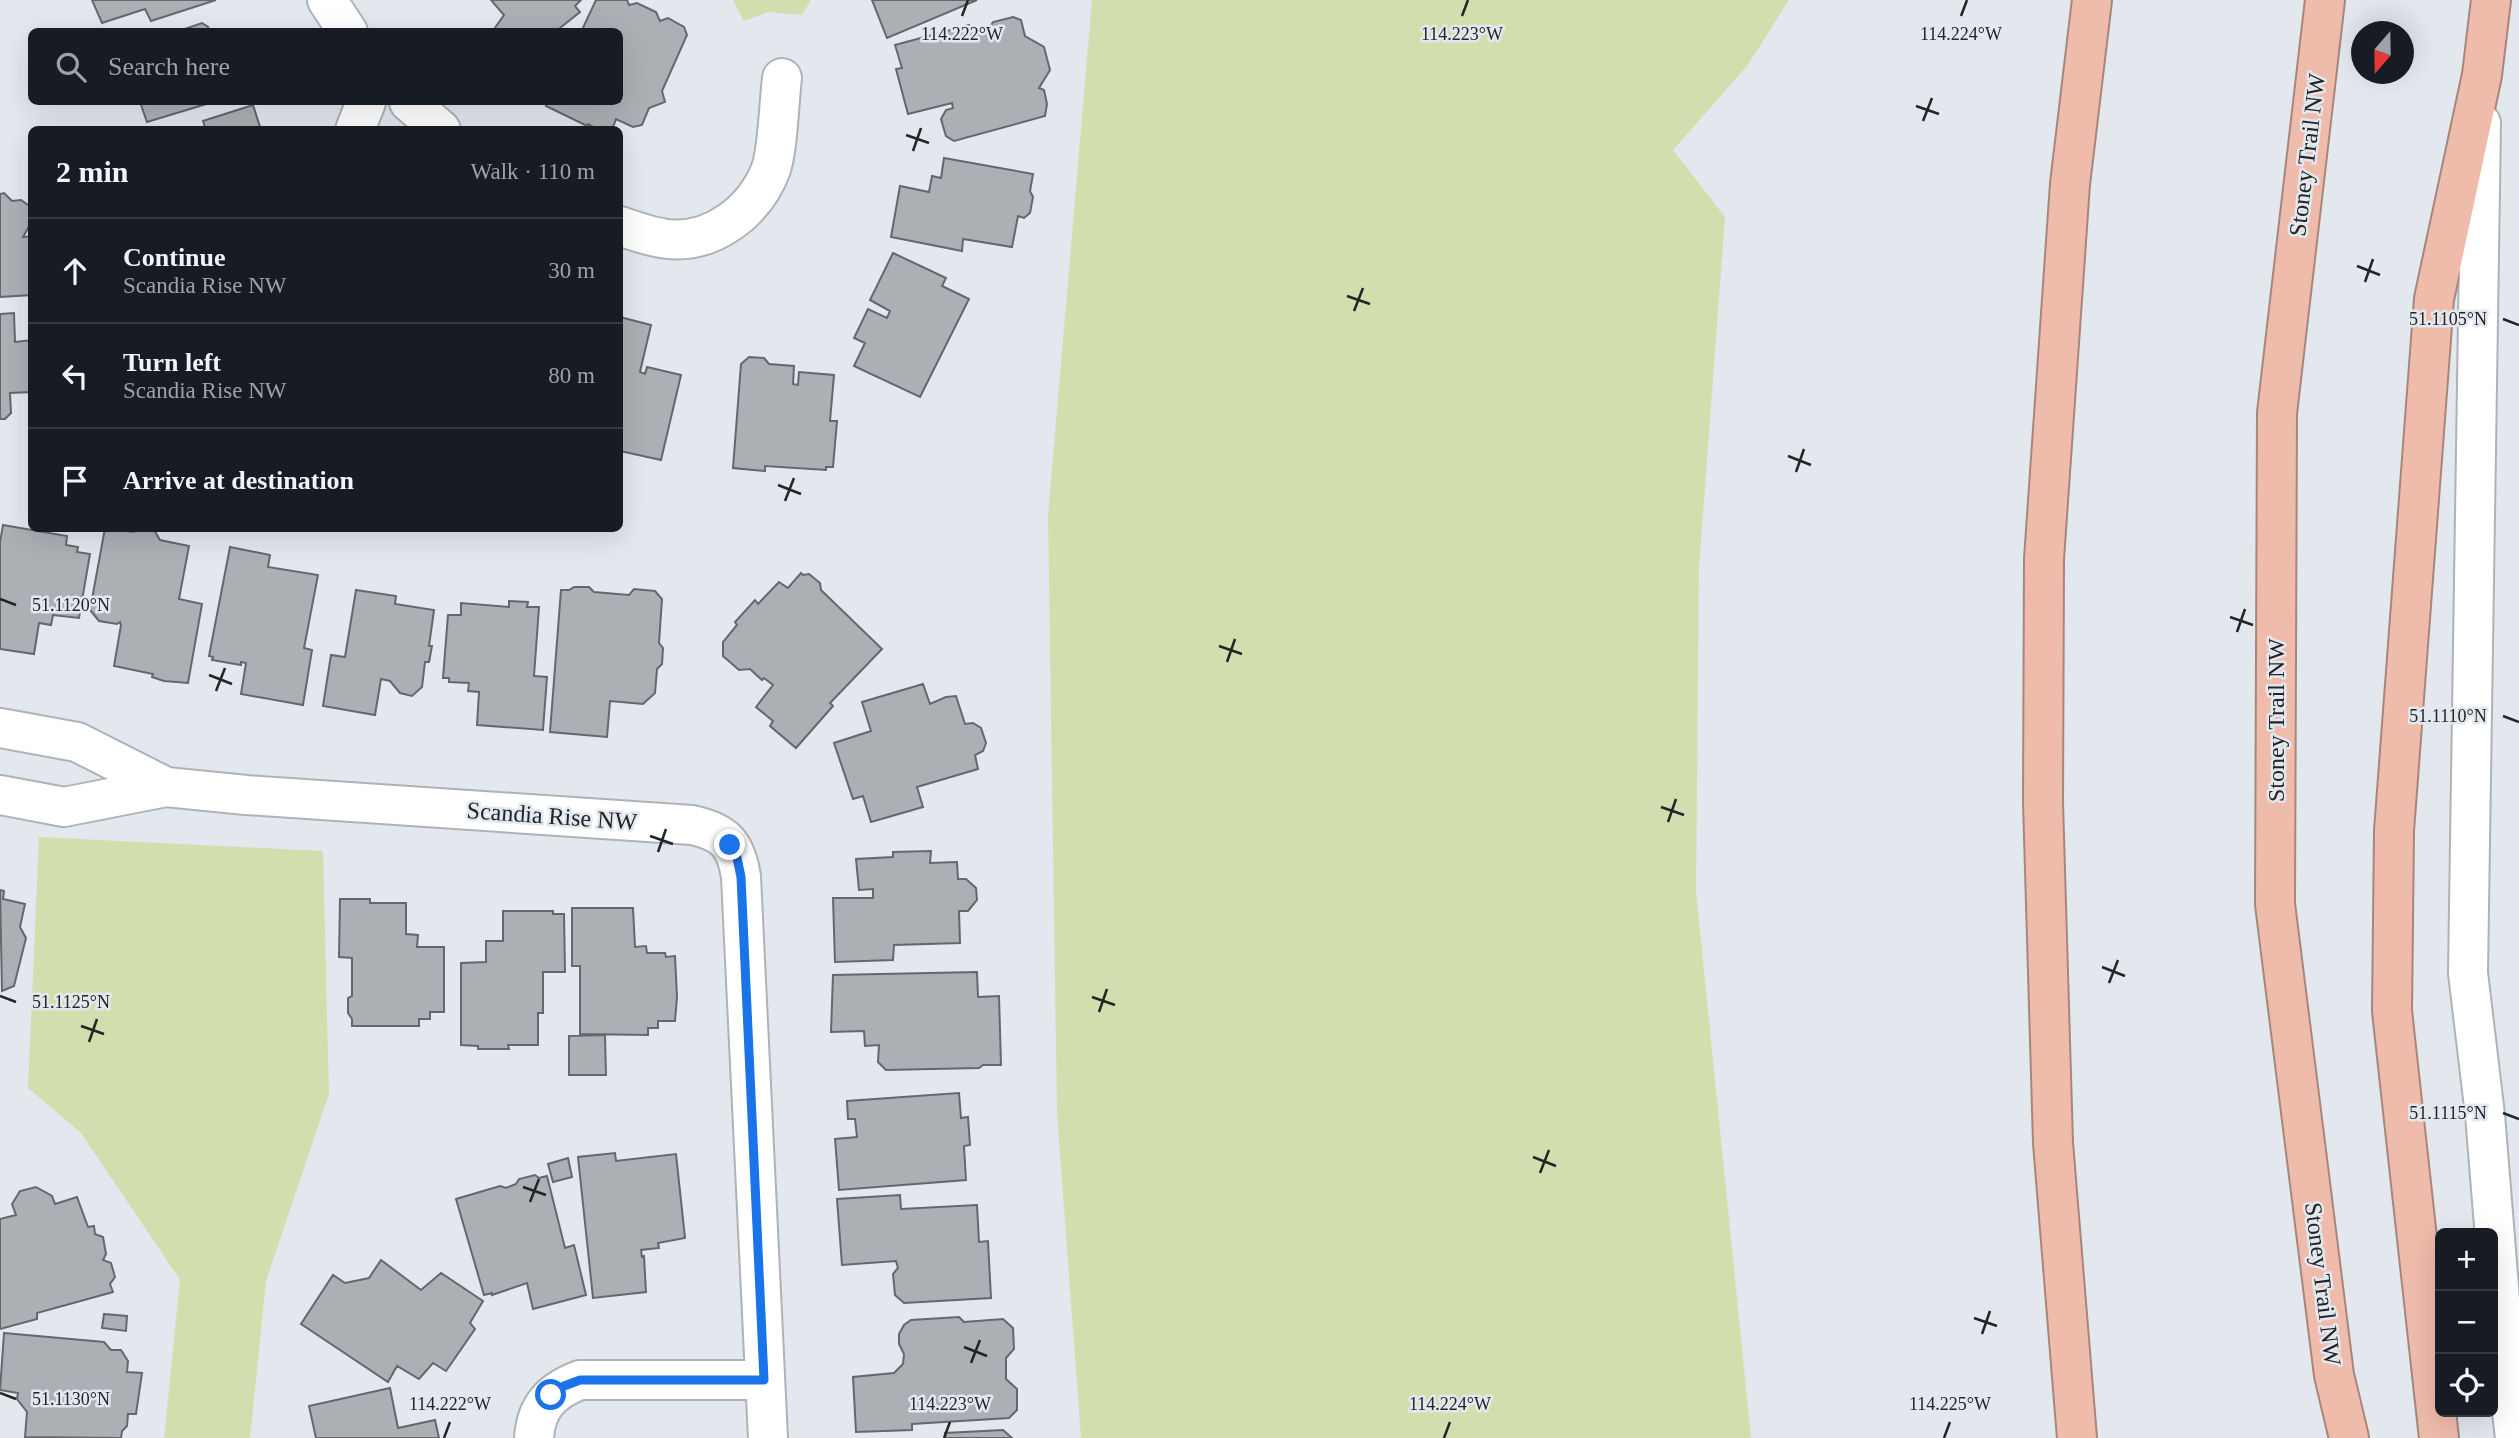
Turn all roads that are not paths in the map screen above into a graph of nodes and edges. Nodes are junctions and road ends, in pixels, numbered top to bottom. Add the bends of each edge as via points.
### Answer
1 (327, 0) edge
2 (2092, 0) edge
3 (2325, 0) edge
4 (2491, 0) edge
5 (345, 28) edge
6 (2482, 75) junction
7 (782, 78) dead end
8 (365, 105) edge
9 (413, 105) edge
10 (357, 126) edge
11 (437, 126) edge
12 (623, 227) edge
13 (0, 729) edge
14 (166, 787) junction
15 (0, 795) edge
16 (764, 1380) junction
17 (534, 1438) edge
18 (768, 1438) edge
19 (2077, 1438) edge
20 (2348, 1438) edge
21 (2439, 1438) edge
22 (2515, 1438) edge

1 - 5 street
2 - 19 highway via 2070,184 2044,572 2043,802 2053,1143
3 - 20 highway, Stoney Trail NW via 2277,413 2275,904 2334,1375
4 - 6 highway
6 - 21 highway via 2434,299 2394,831 2392,1011
6 - 22 street via 2468,972
7 - 12 street via 772,166 760,194 742,213 722,228 695,238 667,239
8 - 10 street
9 - 11 street
13 - 14 street, Scandia Rise NW via 77,742
14 - 15 street, Scandia Rise NW via 64,807
14 - 16 street, Scandia Rise NW via 692,825 716,831 736,853 741,877
16 - 17 street via 580,1380 551,1395 535,1423
16 - 18 street, Scandia Rise NW

